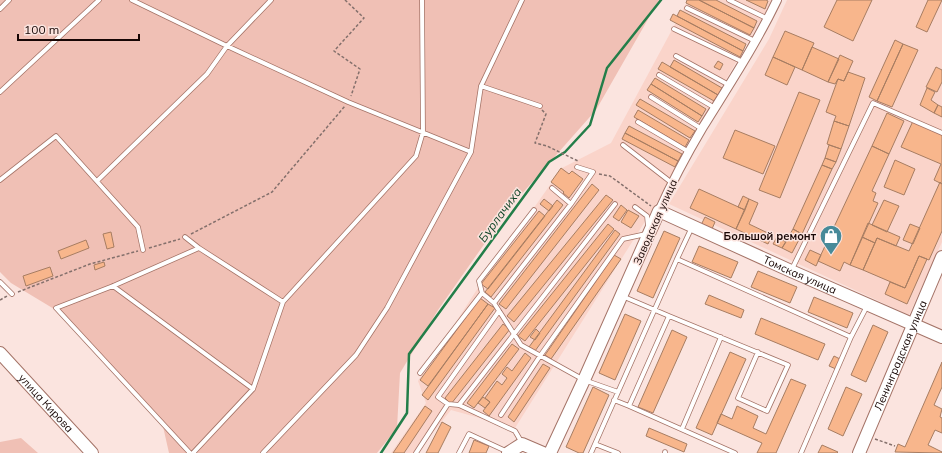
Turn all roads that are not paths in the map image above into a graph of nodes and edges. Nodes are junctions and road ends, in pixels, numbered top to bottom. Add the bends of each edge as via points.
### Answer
1 (9, 0) edge
2 (99, 0) edge
3 (132, 0) edge
4 (271, 0) edge
5 (422, 0) edge
6 (522, 0) edge
7 (729, 0) edge
8 (777, 0) edge
9 (0, 8) edge
10 (687, 8) dead end
11 (768, 19) junction
12 (674, 29) dead end
13 (756, 41) junction
14 (226, 46) junction
15 (676, 56) dead end
16 (743, 62) junction
17 (659, 75) dead end
18 (729, 85) junction
19 (481, 86) junction
20 (0, 92) edge
21 (651, 97) dead end
22 (540, 106) road end
23 (715, 108) junction
24 (638, 122) dead end
25 (702, 129) junction
26 (422, 132) junction
27 (942, 133) edge
28 (623, 145) dead end
29 (471, 152) junction
30 (689, 153) junction
31 (577, 168) dead end
32 (0, 180) edge
33 (98, 181) junction
34 (672, 182) junction
35 (552, 188) dead end
36 (571, 204) junction
37 (615, 204) dead end
38 (635, 208) dead end
39 (534, 210) dead end
40 (659, 211) junction
41 (692, 226) junction
42 (650, 233) junction
43 (185, 237) road end
44 (199, 248) junction
45 (143, 250) road end
46 (942, 257) edge
47 (677, 259) junction
48 (791, 271) junction
49 (0, 282) edge
50 (113, 286) junction
51 (482, 293) junction
52 (12, 294) road end
53 (622, 296) junction
54 (282, 302) junction
55 (494, 303) junction
56 (868, 304) junction
57 (655, 310) junction
58 (499, 311) junction
59 (669, 316) junction
60 (913, 324) junction
61 (515, 334) junction
62 (721, 337) junction
63 (942, 337) edge
64 (851, 338) junction
65 (758, 352) junction
66 (0, 353) edge
67 (540, 356) junction
68 (420, 373) dead end
69 (584, 380) junction
70 (253, 389) junction
71 (618, 392) junction
72 (614, 400) junction
73 (448, 404) junction
74 (459, 405) junction
75 (629, 406) junction
76 (501, 415) dead end
77 (682, 429) junction
78 (522, 444) junction
79 (595, 444) junction
80 (508, 452) edge
81 (92, 453) edge
82 (192, 453) edge
83 (263, 453) edge
84 (416, 453) edge
85 (458, 453) edge
86 (543, 453) edge
87 (550, 453) edge
88 (591, 453) edge
89 (618, 453) edge
90 (735, 453) edge
91 (801, 453) edge
92 (859, 453) edge

1 - 9 lane
2 - 20 lane
3 - 14 lane
4 - 14 lane
5 - 26 lane
6 - 19 lane
7 - 11 lane
8 - 11 street, Заводская улица
10 - 13 lane
11 - 13 street, Заводская улица
12 - 16 lane
13 - 16 street, Заводская улица
14 - 26 lane via 348,102
14 - 33 lane via 207,74
15 - 18 lane
16 - 18 street, Заводская улица
17 - 23 lane
18 - 23 street, Заводская улица
19 - 22 lane
19 - 29 lane
21 - 25 lane
23 - 25 street, Заводская улица
24 - 30 lane
25 - 30 street, Заводская улица
26 - 29 lane
26 - 54 lane via 416,156
27 - 48 lane via 873,103
28 - 34 lane
29 - 83 lane via 387,308 356,355
30 - 34 street, Заводская улица
31 - 36 lane via 593,172
32 - 33 lane via 56,136
33 - 45 lane via 138,227
34 - 40 street, Заводская улица
35 - 36 lane
36 - 55 lane
37 - 61 lane
38 - 42 lane via 647,216
39 - 51 lane via 479,281
40 - 41 street, Томская улица
40 - 42 street, Заводская улица
41 - 47 lane
41 - 48 street, Томская улица
42 - 53 street, Заводская улица
42 - 67 lane via 623,239
43 - 44 lane
44 - 50 lane
44 - 54 lane
46 - 60 street, Ленинградская улица
47 - 57 lane
47 - 64 lane
48 - 56 street, Томская улица
49 - 52 lane
50 - 70 lane
50 - 82 lane via 56,308
51 - 55 lane
51 - 68 lane
53 - 57 lane
53 - 69 street, Заводская улица
54 - 70 lane
55 - 58 lane
56 - 60 street, Томская улица
56 - 64 lane
57 - 59 lane
57 - 71 lane
58 - 61 lane
58 - 73 lane via 438,397
59 - 62 lane
59 - 75 lane
60 - 63 street, Томская улица
60 - 92 street, Ленинградская улица
61 - 67 lane via 521,345
61 - 74 lane
62 - 65 lane
62 - 77 lane
64 - 91 lane
65 - 65 lane via 788,365 767,411 738,398
66 - 81 street, улица Кирова
67 - 69 lane
67 - 76 lane
69 - 71 lane
69 - 87 street, Заводская улица
70 - 82 lane
71 - 72 lane
72 - 75 lane
72 - 79 lane
73 - 74 lane
73 - 84 lane
74 - 78 lane via 514,431
75 - 77 lane
77 - 90 lane
78 - 80 street
78 - 86 street
79 - 88 lane
79 - 89 lane
80 - 85 lane via 469,434

